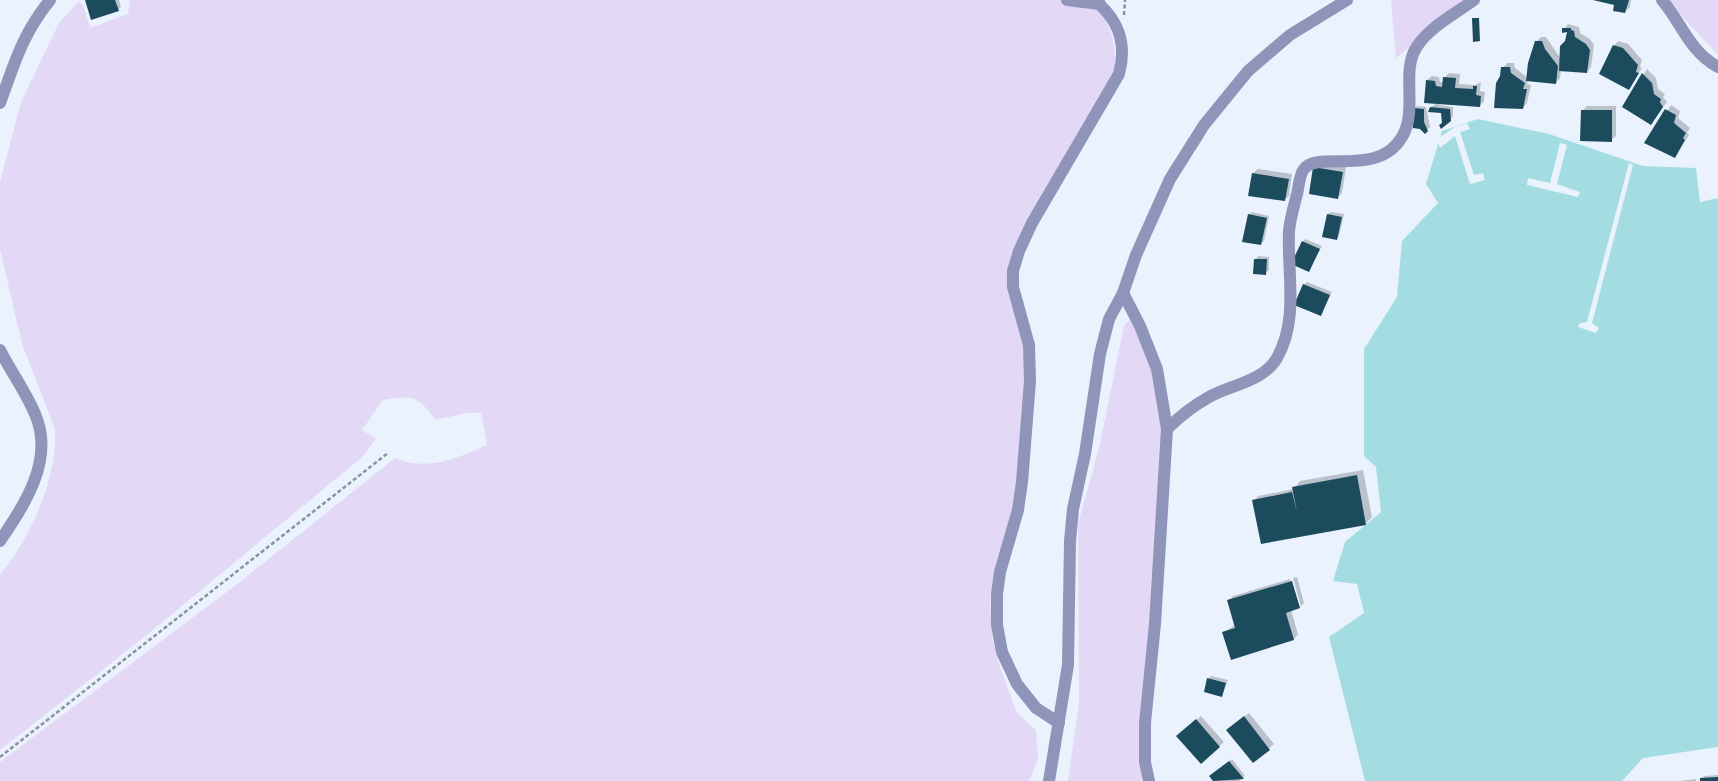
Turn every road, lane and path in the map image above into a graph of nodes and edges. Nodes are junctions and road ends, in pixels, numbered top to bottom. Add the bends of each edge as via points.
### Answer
1 (50, 0) edge
2 (1067, 0) edge
3 (1347, 0) edge
4 (1474, 0) edge
5 (1662, 0) edge
6 (1097, 2) edge
7 (1718, 67) edge
8 (0, 103) edge
9 (1122, 293) junction
10 (0, 350) edge
11 (1167, 429) junction
12 (388, 453) dead end
13 (0, 541) edge
14 (1059, 723) junction
15 (0, 757) edge
16 (1049, 781) edge
17 (1149, 781) edge

1 - 8 street via 18,50
2 - 6 street
3 - 9 street via 1290,35 1248,71 1204,125 1170,179
4 - 11 street via 1414,49 1410,67 1410,113 1397,146 1380,157 1363,161 1311,163 1303,170 1289,230 1291,306 1288,331 1276,359 1262,373 1211,395 1188,409
5 - 7 street via 1698,51
6 - 14 street via 1115,22 1122,39 1123,60 1119,74 1032,223 1014,270 1014,287 1029,345 1030,381 1022,482 1018,510 1000,572 997,625 1002,652 1016,684 1036,708
9 - 11 street via 1140,326 1157,369
9 - 14 street via 1109,319 1100,354 1073,508 1068,665
10 - 13 street via 35,414 42,435 42,456 33,486
11 - 17 street via 1155,624 1145,723 1145,762
12 - 15 path
14 - 16 street

